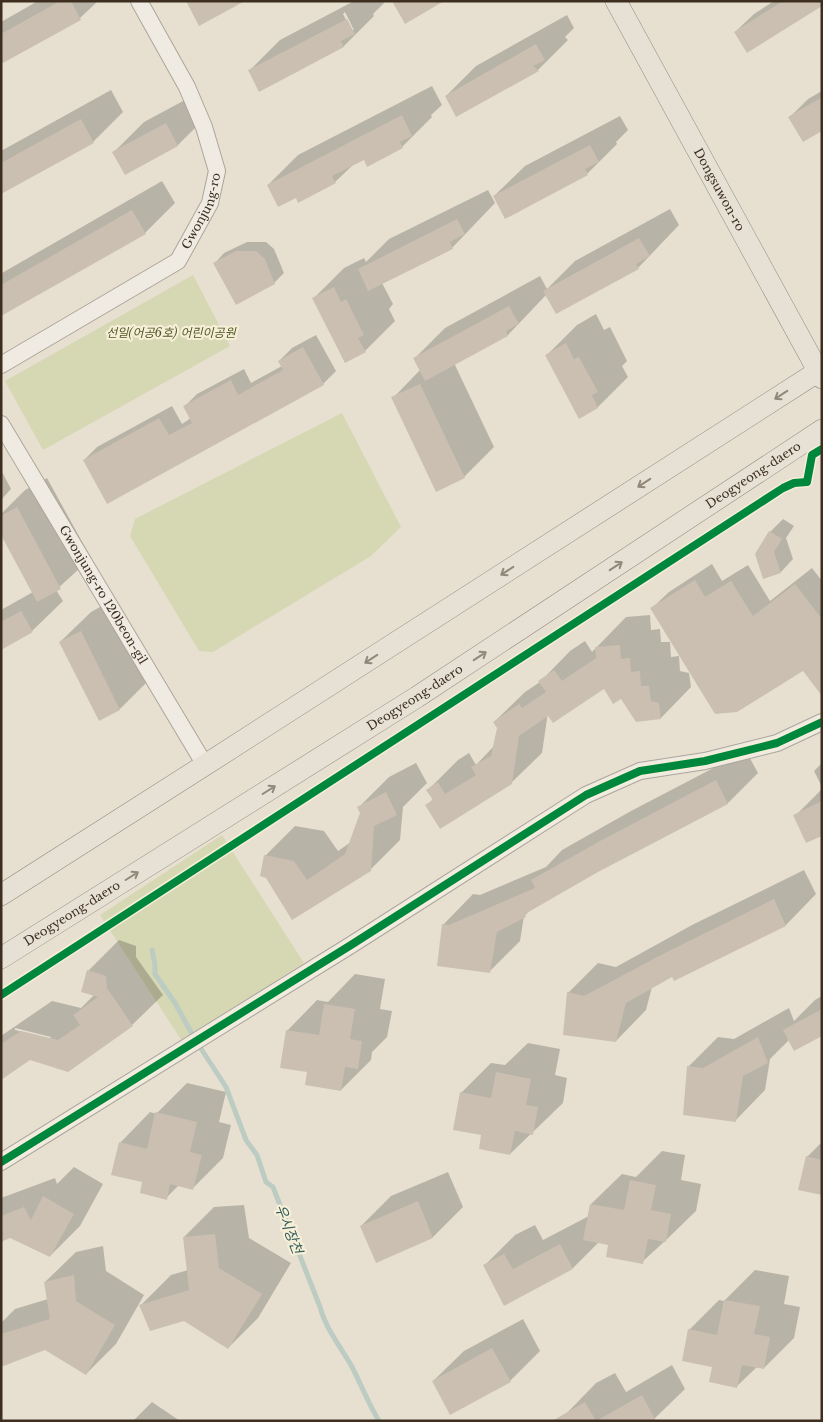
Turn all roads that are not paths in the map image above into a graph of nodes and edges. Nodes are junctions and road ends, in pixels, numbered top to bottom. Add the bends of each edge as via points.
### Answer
1 (139, 1) edge
2 (616, 1) edge
3 (1, 365) edge
4 (821, 372) edge
5 (1, 424) edge
6 (822, 430) edge
7 (822, 722) edge
8 (206, 765) junction
9 (1, 894) edge
10 (1, 958) edge
11 (1, 1162) edge

1 - 3 street, Gwonjung-ro via 187,87 204,127 217,171 210,203 178,261
2 - 4 main road, Dongsuwon-ro
4 -> 8 main road
5 - 8 street, Gwonjung-ro 120beon-gil
10 -> 6 main road, Deogyeong-daero via 417,697
7 - 11 street via 778,743 705,761 640,772 586,795
8 - 9 main road

